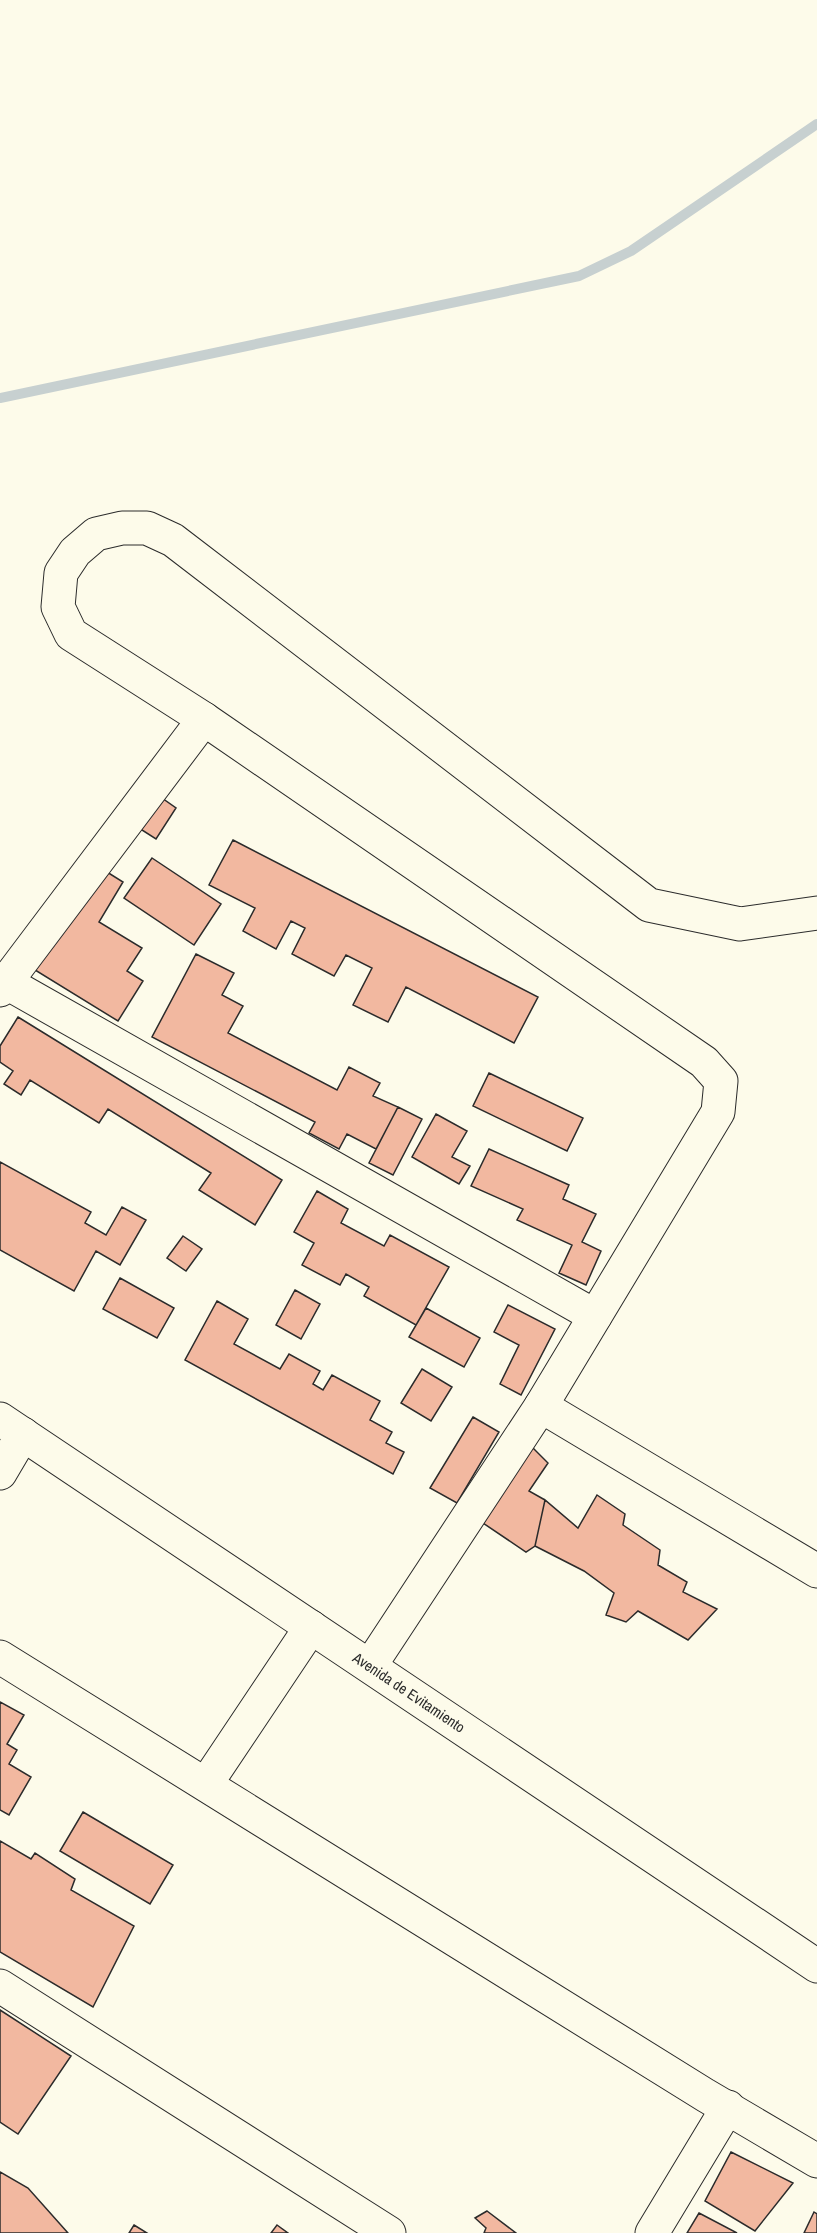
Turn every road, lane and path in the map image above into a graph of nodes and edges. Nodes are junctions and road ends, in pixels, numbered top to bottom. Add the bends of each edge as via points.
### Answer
1 (204, 719) junction
2 (817, 913) edge
3 (2, 983) edge
4 (595, 1316) junction
5 (541, 1406) junction
6 (12, 1427) edge
7 (0, 1473) edge
8 (817, 1571) edge
9 (311, 1626) junction
10 (0, 1657) edge
11 (370, 1666) junction
12 (206, 1784) junction
13 (817, 1966) edge
14 (0, 1986) edge
15 (728, 2108) junction
16 (817, 2161) edge
17 (388, 2233) edge
18 (652, 2233) edge

1 - 2 street via 71,634 58,607 61,573 75,552 96,534 147,528 173,540 649,904 740,924
1 - 3 street
1 - 4 street via 704,1062 721,1082 718,1112
3 - 4 street
4 - 5 street
5 - 8 street
5 - 11 street
6 - 7 street
6 - 9 street, Avenida de Evitamiento
9 - 11 street, Avenida de Evitamiento
9 - 12 street
10 - 12 street
11 - 13 street, Avenida de Evitamiento
12 - 15 street
14 - 17 street
15 - 16 street
15 - 18 street

